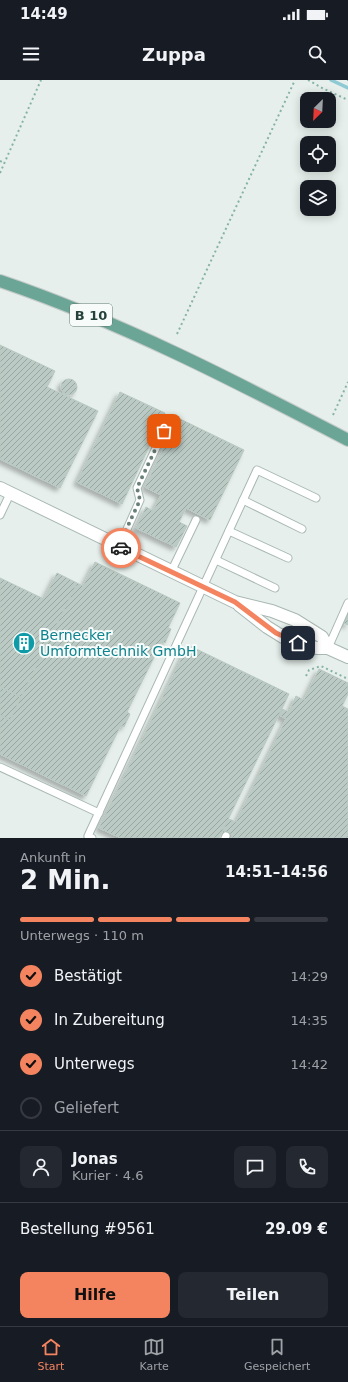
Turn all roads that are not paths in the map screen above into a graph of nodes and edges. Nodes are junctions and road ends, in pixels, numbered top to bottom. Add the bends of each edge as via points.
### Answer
1 (0, 281) edge
2 (164, 431) dead end
3 (348, 440) edge
4 (5, 491) edge
5 (316, 498) dead end
6 (243, 500) junction
7 (0, 515) edge
8 (196, 520) dead end
9 (302, 529) dead end
10 (229, 531) junction
11 (118, 547) junction
12 (288, 558) dead end
13 (216, 560) junction
14 (171, 572) junction
15 (203, 587) junction
16 (275, 588) dead end
17 (235, 602) junction
18 (348, 603) edge
19 (328, 648) junction
20 (348, 657) edge
21 (0, 767) edge
22 (99, 813) junction
23 (92, 838) edge

1 - 3 main road, B 10 via 67,305 153,342
2 - 11 lane via 137,488 140,500
4 - 7 lane
4 - 11 street
5 - 6 lane via 257,470
6 - 9 lane
6 - 10 lane
8 - 14 lane
10 - 12 lane
10 - 13 lane
11 - 14 street
13 - 15 lane
13 - 16 lane
14 - 15 street
15 - 17 street
15 - 22 lane
17 - 19 street via 283,637 317,648
17 - 19 street via 295,620 322,637
18 - 19 lane
19 - 20 street
21 - 22 lane
22 - 23 lane via 88,836

